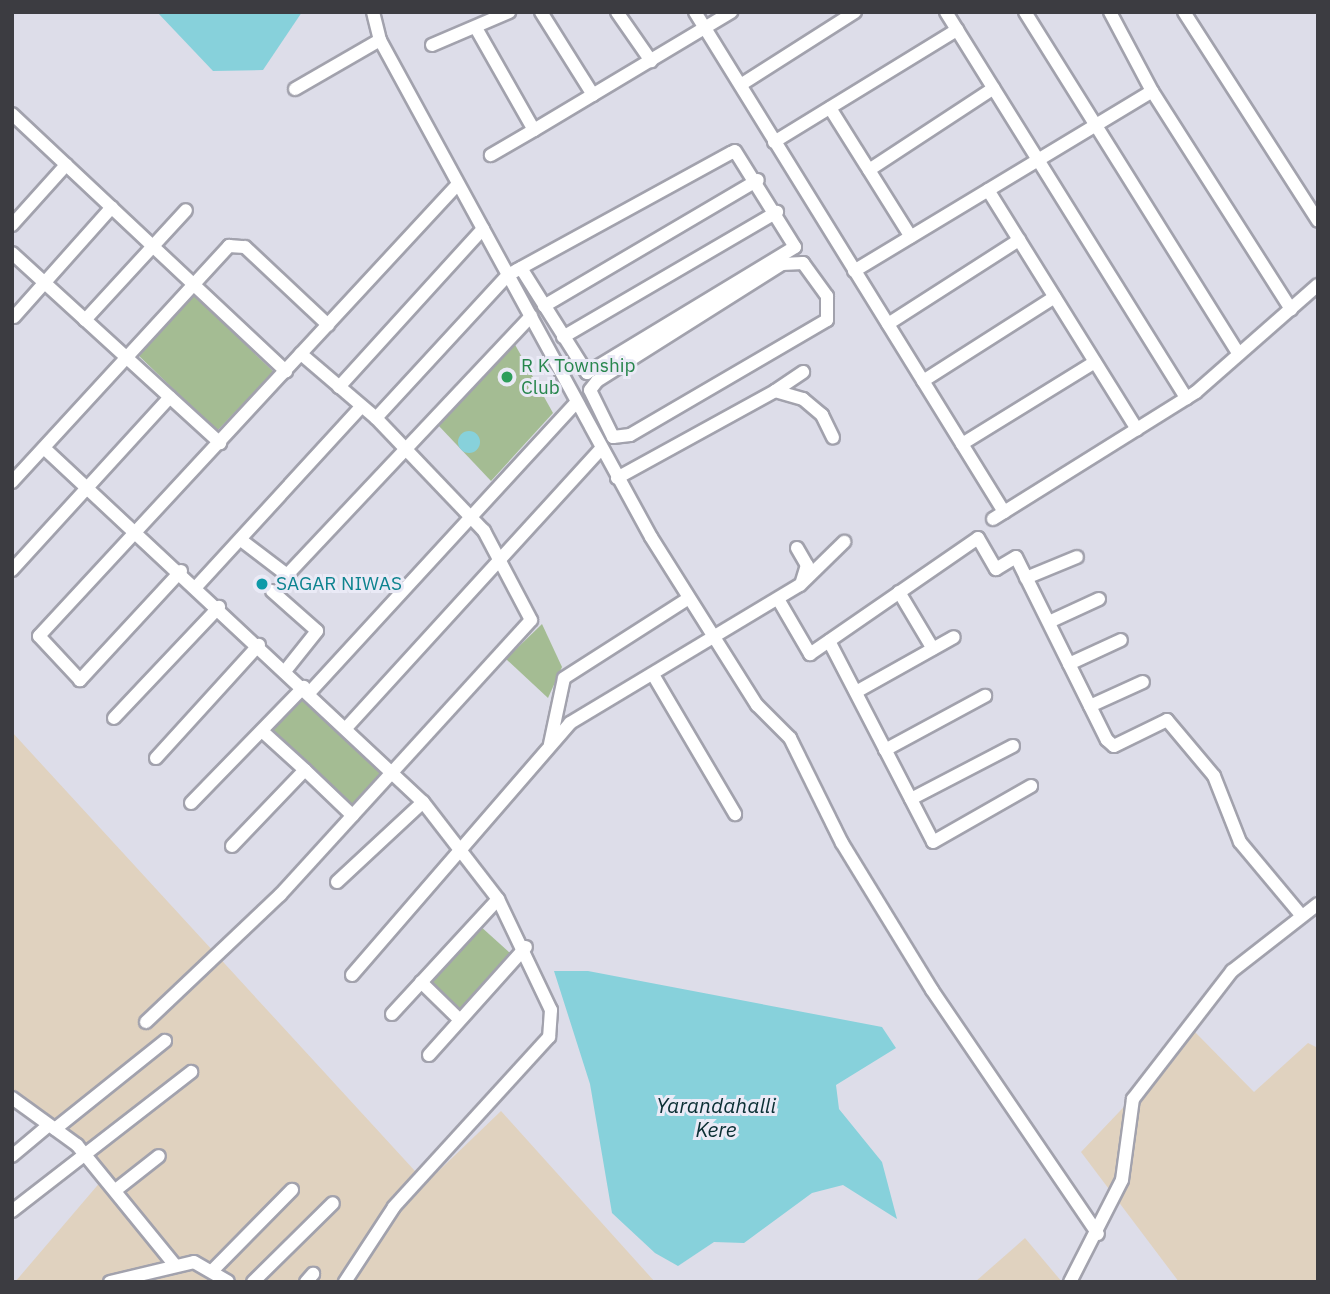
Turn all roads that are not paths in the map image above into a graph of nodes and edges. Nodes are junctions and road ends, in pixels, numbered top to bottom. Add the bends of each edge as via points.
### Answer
1 (373, 12) edge
2 (509, 12) edge
3 (541, 12) edge
4 (617, 12) edge
5 (695, 12) edge
6 (731, 12) edge
7 (855, 12) edge
8 (946, 12) edge
9 (1025, 12) edge
10 (1110, 12) edge
11 (1184, 12) edge
12 (704, 27) junction
13 (477, 28) junction
14 (957, 30) junction
15 (380, 40) junction
16 (432, 45) dead end
17 (651, 61) junction
18 (742, 84) junction
19 (994, 88) junction
20 (295, 89) dead end
21 (1152, 91) junction
22 (593, 95) junction
23 (830, 108) junction
24 (12, 114) edge
25 (1095, 125) junction
26 (534, 130) junction
27 (774, 142) junction
28 (491, 155) dead end
29 (1038, 160) junction
30 (66, 165) junction
31 (869, 170) junction
32 (758, 180) junction
33 (458, 184) junction
34 (988, 190) junction
35 (111, 207) junction
36 (186, 210) dead end
37 (777, 212) junction
38 (1318, 221) edge
39 (12, 225) edge
40 (482, 229) junction
41 (911, 237) junction
42 (1019, 240) junction
43 (153, 246) junction
44 (12, 253) edge
45 (521, 268) junction
46 (854, 271) junction
47 (508, 275) junction
48 (44, 283) junction
49 (194, 285) junction
50 (1318, 285) edge
51 (1055, 298) junction
52 (544, 306) junction
53 (1291, 309) junction
54 (531, 316) junction
55 (14, 317) edge
56 (85, 320) junction
57 (888, 324) junction
58 (328, 325) junction
59 (563, 337) junction
60 (301, 354) junction
61 (1239, 354) junction
62 (127, 358) junction
63 (1095, 362) junction
64 (286, 371) junction
65 (803, 372) dead end
66 (923, 381) junction
67 (339, 387) junction
68 (775, 391) junction
69 (170, 397) junction
70 (1186, 398) junction
71 (576, 403) junction
72 (361, 407) junction
73 (598, 408) junction
74 (376, 418) junction
75 (584, 418) junction
76 (608, 427) junction
77 (1137, 429) junction
78 (594, 436) junction
79 (834, 438) dead end
80 (219, 443) junction
81 (962, 444) junction
82 (44, 448) junction
83 (406, 449) junction
84 (601, 449) junction
85 (617, 478) junction
86 (12, 482) edge
87 (86, 492) junction
88 (471, 516) junction
89 (139, 534) junction
90 (241, 540) junction
91 (844, 542) dead end
92 (797, 548) dead end
93 (499, 557) junction
94 (1077, 557) dead end
95 (12, 570) edge
96 (181, 571) junction
97 (1026, 578) junction
98 (800, 585) junction
99 (196, 587) junction
100 (272, 591) dead end
101 (900, 592) junction
102 (689, 598) junction
103 (778, 599) junction
104 (1099, 599) dead end
105 (219, 607) junction
106 (1049, 622) junction
107 (954, 637) dead end
108 (714, 640) junction
109 (1121, 640) dead end
110 (830, 641) junction
111 (259, 645) junction
112 (933, 649) junction
113 (1069, 664) junction
114 (286, 670) junction
115 (654, 678) junction
116 (1143, 682) dead end
117 (307, 690) junction
118 (856, 692) junction
119 (985, 696) dead end
120 (1090, 706) junction
121 (114, 718) dead end
122 (347, 727) junction
123 (262, 731) junction
124 (550, 744) junction
125 (1013, 746) dead end
126 (885, 750) junction
127 (156, 758) dead end
128 (304, 770) junction
129 (394, 772) junction
130 (1031, 786) dead end
131 (911, 799) junction
132 (423, 802) junction
133 (191, 803) dead end
134 (735, 814) dead end
135 (353, 816) junction
136 (232, 846) dead end
137 (464, 850) junction
138 (337, 882) dead end
139 (498, 899) junction
140 (1318, 904) edge
141 (1301, 915) junction
142 (526, 947) junction
143 (352, 975) dead end
144 (421, 982) junction
145 (392, 1014) dead end
146 (460, 1020) junction
147 (146, 1022) dead end
148 (165, 1041) dead end
149 (429, 1055) dead end
150 (191, 1072) dead end
151 (12, 1098) edge
152 (52, 1127) junction
153 (12, 1156) edge
154 (159, 1156) dead end
155 (87, 1157) junction
156 (117, 1189) junction
157 (292, 1190) dead end
158 (333, 1203) dead end
159 (12, 1211) edge
160 (1098, 1234) junction
161 (174, 1264) junction
162 (212, 1271) junction
163 (132, 1279) edge
164 (110, 1282) edge
165 (228, 1282) edge
166 (253, 1282) edge
167 (345, 1282) edge
168 (1070, 1282) edge

1 - 15 street
2 - 13 street
3 - 22 street
4 - 17 street
5 - 12 street
6 - 12 street
7 - 18 street
8 - 14 street
9 - 25 street
10 - 21 street
11 - 38 street
12 - 17 street
12 - 18 street
13 - 16 street
13 - 26 street
14 - 19 street
14 - 23 street
15 - 20 street
15 - 33 street
17 - 22 street
18 - 27 street
19 - 29 street
19 - 31 street
21 - 25 street
21 - 53 street
22 - 26 street
23 - 27 street
23 - 31 street
24 - 30 street
25 - 29 street
25 - 61 street
26 - 28 street
27 - 46 street
29 - 34 street
29 - 70 street
30 - 35 street
30 - 39 street
31 - 41 street
32 - 37 street
32 - 45 street via 735,151
32 - 52 street
33 - 40 street
33 - 58 street
34 - 41 street
34 - 42 street
35 - 43 street
35 - 48 street
36 - 43 street
37 - 59 street
37 - 59 street via 793,240 791,253 589,373
40 - 47 street
40 - 67 street
41 - 46 street
42 - 51 street
42 - 57 street
43 - 49 street
43 - 56 street
44 - 48 street
45 - 47 street
45 - 52 street
46 - 57 street
47 - 54 street
47 - 74 street
48 - 55 street
48 - 56 street
49 - 58 street via 229,246 245,247
49 - 62 street
49 - 64 street
50 - 53 street
51 - 63 street
51 - 66 street
52 - 59 street
53 - 61 street
54 - 71 street
54 - 83 street
56 - 62 street
57 - 66 street
58 - 60 street
60 - 64 street
60 - 67 street
61 - 70 street
62 - 69 street
62 - 82 street
63 - 77 street
63 - 81 street
64 - 80 street
65 - 68 street
66 - 81 street
67 - 72 street
68 - 79 street via 803,399 822,415
68 - 85 street
69 - 80 street
69 - 87 street
70 - 77 street
71 - 75 street
71 - 88 street
72 - 74 street
72 - 90 street
73 - 75 street
73 - 76 street
73 - 76 street via 590,390 597,380 782,264 803,263 827,296 827,320 805,334 620,441
74 - 83 street
75 - 78 street
76 - 78 street
77 - 81 street via 999,515
78 - 84 street
80 - 89 street
82 - 86 street
82 - 87 street
83 - 88 street
83 - 90 street via 287,575
84 - 85 street
84 - 93 street
85 - 102 street
87 - 89 street
87 - 95 street
88 - 93 street
88 - 117 street
89 - 96 street
89 - 96 street via 39,636 80,680
90 - 99 street
91 - 98 street
92 - 98 street via 807,565
93 - 122 street
93 - 129 street via 529,626
94 - 97 street
96 - 99 street
97 - 101 street via 1016,556 996,569 978,538
97 - 106 street
98 - 103 street
99 - 105 street
100 - 114 street via 317,631
101 - 110 street
101 - 112 street
102 - 108 street
102 - 124 street via 564,678
103 - 108 street
103 - 110 street via 810,654
104 - 106 street
105 - 111 street
105 - 121 street
106 - 113 street
107 - 112 street
108 - 115 street
108 - 160 street via 757,705 790,738 842,843 932,990
109 - 113 street
110 - 118 street
111 - 114 street
111 - 127 street
112 - 118 street
113 - 120 street
114 - 117 street
115 - 124 street via 570,723
115 - 134 street
116 - 120 street
117 - 122 street
117 - 123 street
118 - 126 street
119 - 126 street
120 - 141 street via 1114,746 1167,720 1214,776 1240,842
122 - 129 street
123 - 128 street
123 - 133 street
124 - 137 street via 540,765
125 - 131 street
126 - 131 street
128 - 135 street
128 - 136 street
129 - 132 street
129 - 135 street
130 - 131 street via 933,842
132 - 137 street
132 - 138 street
135 - 147 street via 248,928
137 - 139 street
137 - 143 street
139 - 142 street
139 - 144 street
140 - 141 street
141 - 160 street via 1232,971 1133,1099 1122,1180
142 - 146 street
142 - 167 street via 551,1010 549,1037 394,1207
144 - 145 street
144 - 146 street
146 - 149 street
148 - 152 street
150 - 155 street
151 - 152 street
152 - 153 street
152 - 155 street
154 - 156 street
155 - 156 street
155 - 159 street
156 - 161 street
157 - 162 street
158 - 166 street
160 - 168 street
161 - 162 street via 194,1262
161 - 163 street
162 - 165 street
163 - 164 street

